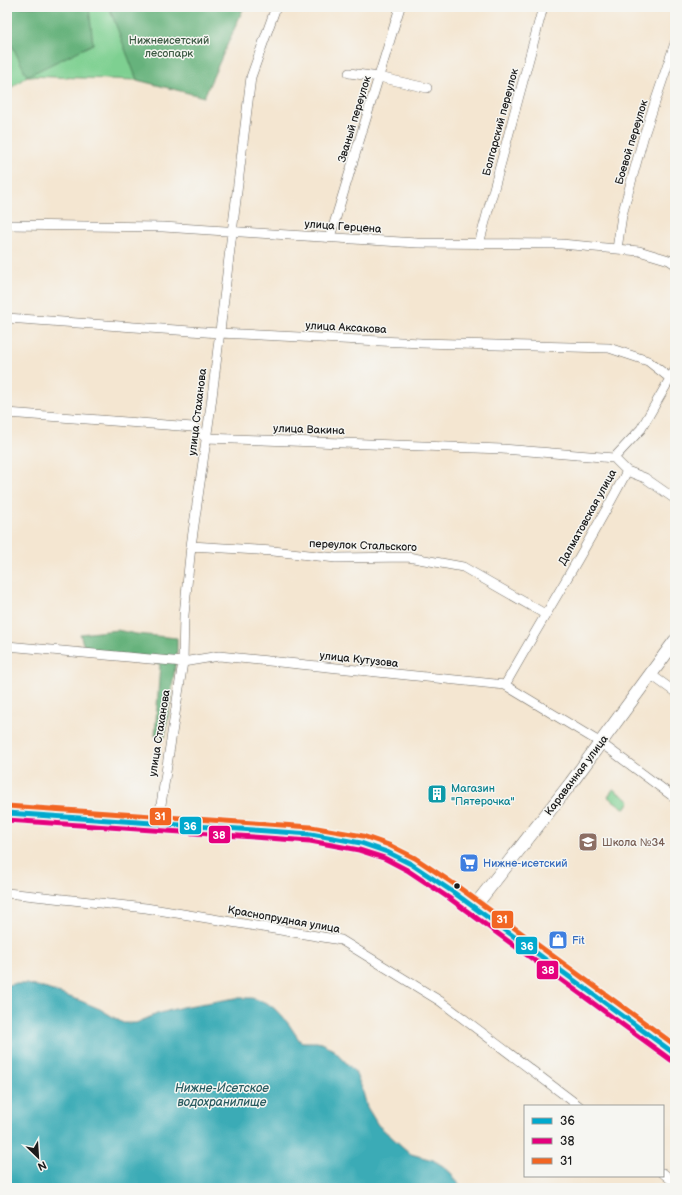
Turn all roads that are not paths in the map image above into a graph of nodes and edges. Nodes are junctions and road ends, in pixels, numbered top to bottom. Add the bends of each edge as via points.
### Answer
1 (276, 7) edge
2 (400, 7) edge
3 (543, 7) edge
4 (675, 43) edge
5 (349, 73) dead end
6 (379, 78) junction
7 (427, 88) dead end
8 (7, 225) edge
9 (232, 231) junction
10 (330, 237) junction
11 (479, 244) junction
12 (617, 249) junction
13 (675, 264) edge
14 (7, 318) edge
15 (219, 333) junction
16 (675, 370) edge
17 (673, 380) edge
18 (7, 413) edge
19 (206, 438) junction
20 (614, 458) junction
21 (627, 471) junction
22 (675, 499) edge
23 (191, 546) junction
24 (545, 614) junction
25 (675, 640) edge
26 (7, 646) edge
27 (183, 662) junction
28 (650, 674) junction
29 (505, 686) junction
30 (675, 692) edge
31 (601, 743) junction
32 (675, 798) edge
33 (7, 813) edge
34 (158, 824) junction
35 (7, 893) edge
36 (474, 907) junction
37 (675, 1054) edge
38 (578, 1105) edge
39 (664, 1174) edge
40 (675, 1183) edge

1 - 9 street, улица Стаханова via 250,78
2 - 6 street, Званый переулок
3 - 11 street, Болгарский переулок
4 - 12 street, Боевой переулок via 644,135 622,215
5 - 6 street
6 - 7 street
6 - 10 street, Званый переулок
8 - 9 street, улица Герцена via 163,227
9 - 10 street, улица Герцена
9 - 15 street, улица Стаханова
10 - 11 street, улица Герцена
11 - 12 street, улица Герцена via 561,244
12 - 13 street, улица Герцена via 639,251
14 - 15 street, улица Аксакова
15 - 17 street, улица Аксакова via 421,343 609,348 648,361
15 - 19 street, улица Стаханова
16 - 17 street, Далматовская улица
17 - 20 street, Далматовская улица via 641,430
18 - 19 street via 193,427
19 - 20 street, улица Вакина via 502,448
19 - 23 street, улица Стаханова
20 - 21 street, Далматовская улица
21 - 22 street via 645,478
21 - 24 street, Далматовская улица via 600,523
23 - 24 street, переулок Стальского via 336,558 408,557 464,567
23 - 27 street, улица Стаханова via 184,615
24 - 29 street, Далматовская улица
25 - 28 street, Караванная улица
26 - 27 street, улица Кутузова
27 - 29 street, улица Кутузова via 218,656
27 - 34 street, улица Стаханова
28 - 30 street
28 - 31 street, Караванная улица
29 - 31 street, улица Кутузова
31 - 32 street, улица Кутузова
31 - 36 street, Караванная улица
33 - 34 main road
34 - 36 main road via 311,834 361,843 411,864
35 - 38 street, Краснопрудная улица via 146,908 341,940 440,1001
36 - 37 main road
39 - 40 street

